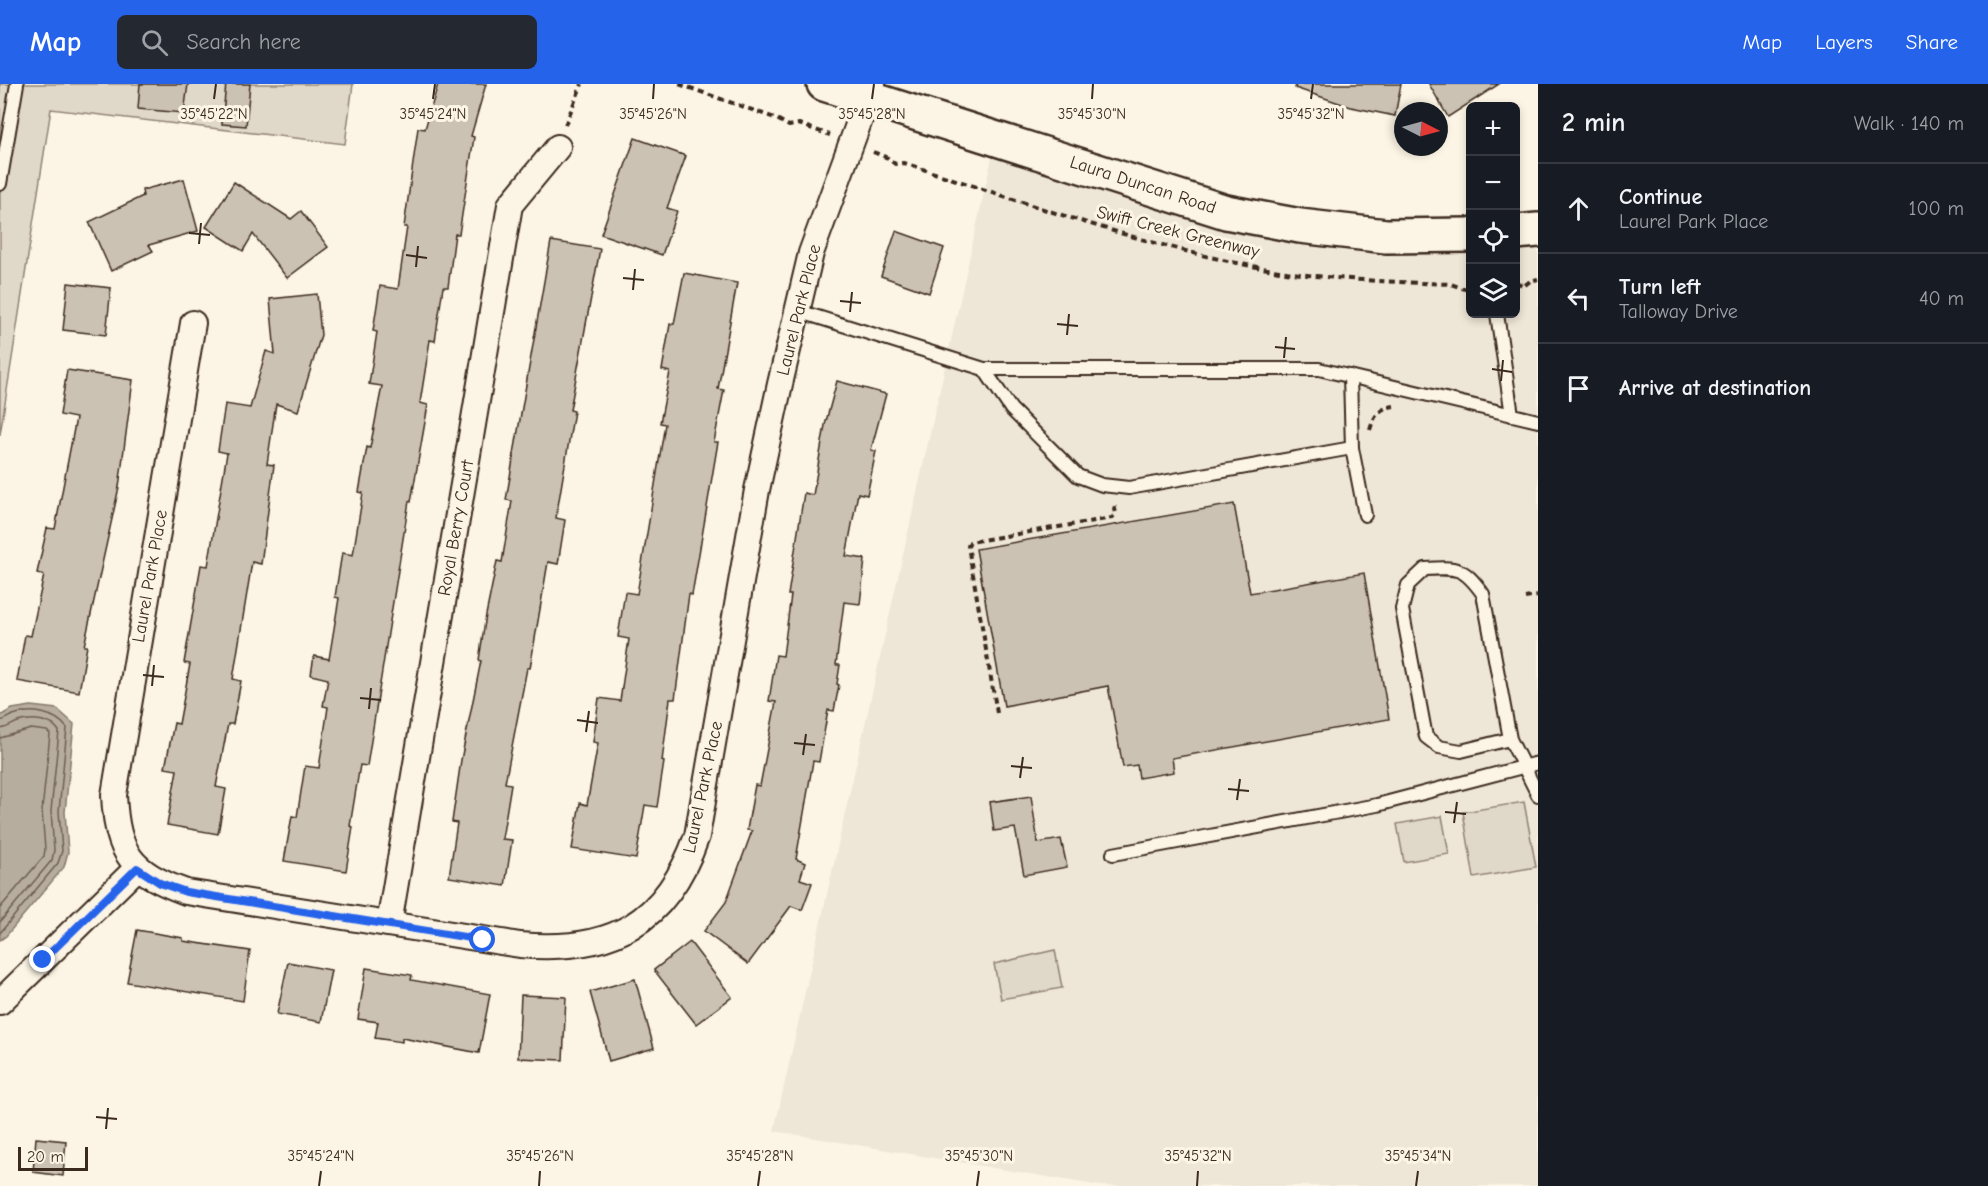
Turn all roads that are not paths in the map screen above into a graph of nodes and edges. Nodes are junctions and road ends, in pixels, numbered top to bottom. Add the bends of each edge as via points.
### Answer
1 (17, 84) edge
2 (824, 84) edge
3 (870, 91) edge
4 (558, 147) road end
5 (0, 184) edge
6 (1538, 230) edge
7 (1520, 232) edge
8 (1466, 235) edge
9 (798, 311) junction
10 (1498, 318) edge
11 (193, 323) dead end
12 (984, 369) junction
13 (1350, 376) junction
14 (1512, 415) junction
15 (1538, 421) edge
16 (1352, 448) junction
17 (1365, 515) dead end
18 (1510, 739) junction
19 (1538, 762) edge
20 (1523, 765) junction
21 (1538, 795) edge
22 (1113, 854) dead end
23 (137, 868) junction
24 (389, 924) junction
25 (0, 1002) edge

1 - 5 lane
2 - 3 street, Laura Duncan Road
3 - 8 street, Laura Duncan Road via 1226,212 1386,236
3 - 9 street, Laurel Park Place via 811,253
4 - 24 street, Royal Berry Court via 510,205
6 - 7 street
9 - 12 lane
9 - 24 street, Laurel Park Place via 757,490 697,836 675,883 641,920 587,945 520,945
10 - 14 lane
11 - 23 street, Laurel Park Place via 114,795 115,823
12 - 13 lane via 1319,369
12 - 16 lane via 1011,409 1078,476 1101,485 1129,488
13 - 14 lane
13 - 16 lane
14 - 15 lane
16 - 17 lane
18 - 18 lane via 1483,594 1470,575 1449,567 1425,569 1408,585 1402,609 1426,738 1439,747 1461,751
18 - 20 lane
19 - 20 lane
20 - 21 lane
20 - 22 lane via 1377,805
23 - 24 street, Laurel Park Place via 160,883 186,892
23 - 25 street

